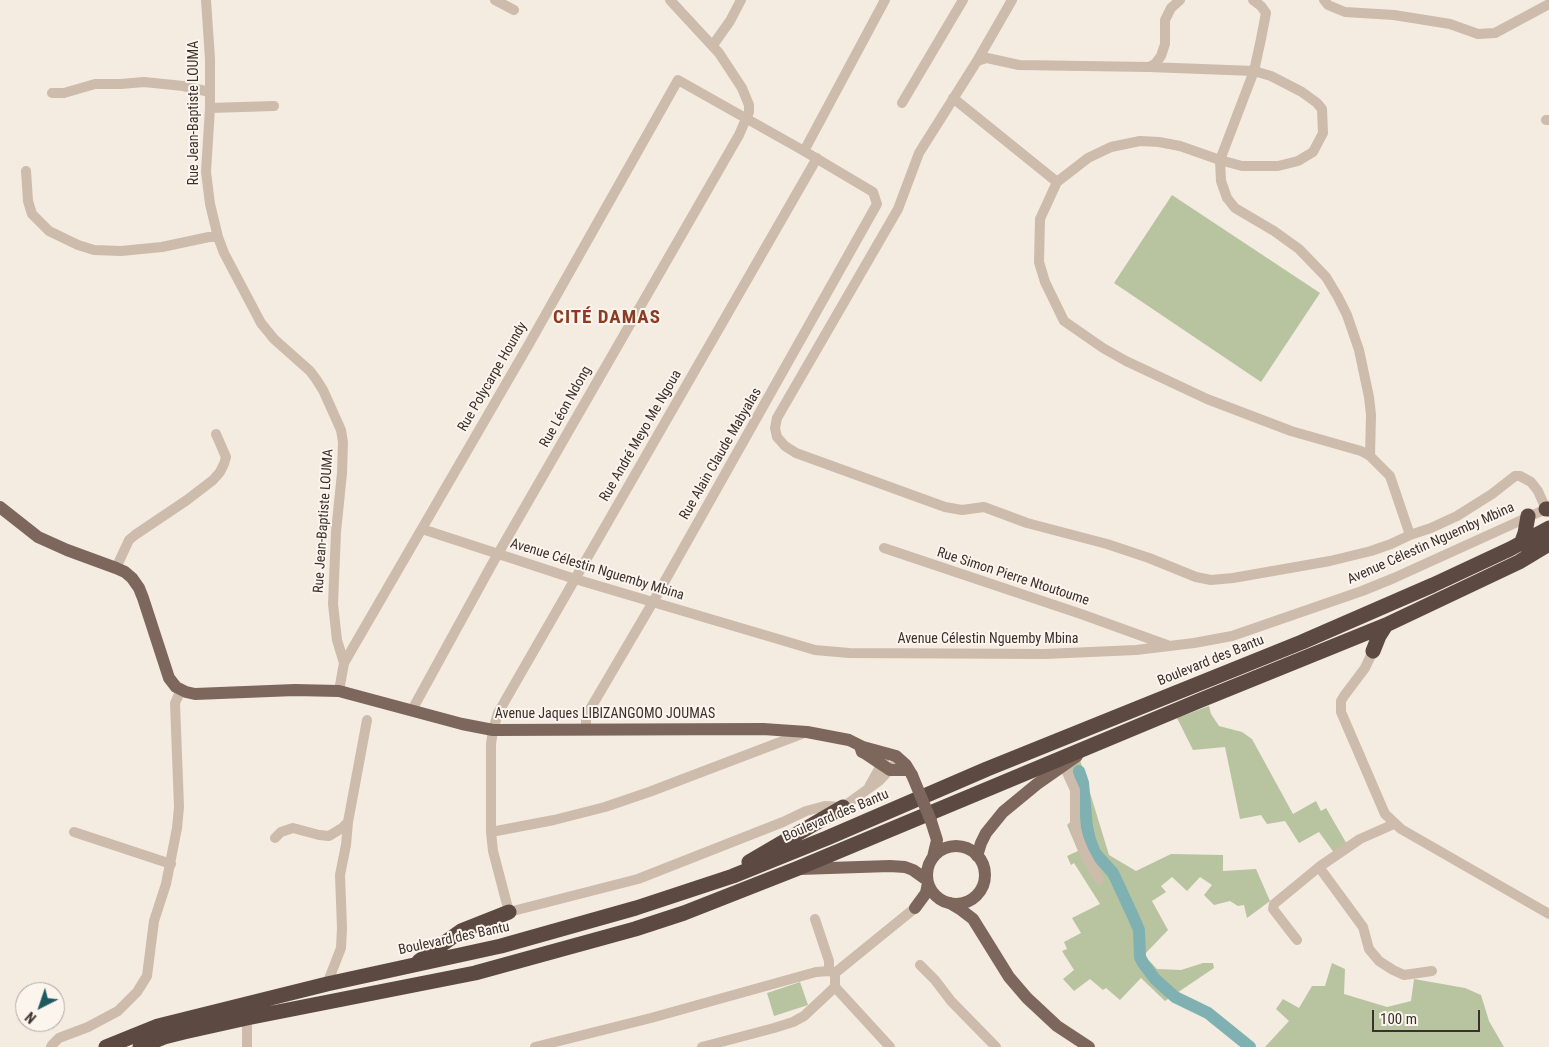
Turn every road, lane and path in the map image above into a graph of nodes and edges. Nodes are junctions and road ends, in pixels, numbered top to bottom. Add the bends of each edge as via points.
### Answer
1 (206, 0) edge
2 (496, 0) edge
3 (670, 0) edge
4 (741, 0) edge
5 (885, 0) edge
6 (963, 0) edge
7 (1012, 0) edge
8 (1180, 0) edge
9 (1252, 0) edge
10 (1324, 0) edge
11 (1549, 4) edge
12 (514, 10) dead end
13 (713, 46) junction
14 (977, 62) junction
15 (1148, 67) junction
16 (1254, 71) junction
17 (210, 92) junction
18 (52, 93) dead end
19 (953, 98) junction
20 (902, 103) dead end
21 (274, 106) dead end
22 (210, 108) junction
23 (746, 119) junction
24 (804, 151) junction
25 (817, 158) junction
26 (1220, 160) junction
27 (26, 171) dead end
28 (1057, 182) junction
29 (218, 238) junction
30 (216, 434) dead end
31 (1370, 456) junction
32 (1, 509) edge
33 (1547, 509) edge
34 (1528, 516) junction
35 (1549, 528) edge
36 (422, 529) junction
37 (1410, 535) junction
38 (1521, 544) junction
39 (1549, 544) edge
40 (884, 548) dead end
41 (1542, 552) edge
42 (499, 553) junction
43 (116, 568) junction
44 (575, 579) junction
45 (653, 602) junction
46 (1386, 625) junction
47 (1134, 633) junction
48 (1359, 635) junction
49 (1172, 646) junction
50 (1136, 650) junction
51 (1373, 651) junction
52 (344, 664) junction
53 (181, 690) junction
54 (339, 690) junction
55 (412, 710) junction
56 (367, 720) dead end
57 (586, 729) junction
58 (493, 730) junction
59 (807, 732) junction
60 (859, 744) junction
61 (1096, 744) junction
62 (897, 756) junction
63 (1064, 766) junction
64 (886, 768) junction
65 (910, 772) junction
66 (842, 808) joint
67 (811, 817) junction
68 (348, 822) junction
69 (1394, 824) junction
70 (933, 826) junction
71 (74, 832) dead end
72 (491, 832) junction
73 (275, 838) dead end
74 (959, 846) junction
75 (977, 856) junction
76 (933, 857) junction
77 (171, 864) junction
78 (1319, 867) junction
79 (796, 870) junction
80 (733, 876) junction
81 (1100, 879) dead end
82 (927, 882) junction
83 (979, 893) junction
84 (945, 902) junction
85 (915, 908) junction
86 (509, 912) junction
87 (1549, 914) edge
88 (815, 919) dead end
89 (977, 925) junction
90 (1297, 940) dead end
91 (414, 964) junction
92 (920, 965) dead end
93 (1432, 971) dead end
94 (832, 972) junction
95 (327, 984) junction
96 (835, 987) junction
97 (247, 1018) junction
98 (559, 1044) edge
99 (51, 1047) edge
100 (106, 1047) edge
101 (140, 1047) edge
102 (246, 1047) edge
103 (535, 1047) edge
104 (702, 1047) edge
105 (890, 1047) edge
106 (996, 1047) edge
107 (1089, 1047) edge

1 - 17 street, Rue Jean-Baptiste LOUMA
2 - 12 street
3 - 13 street
4 - 13 street
5 - 24 street
6 - 20 street
7 - 14 street
8 - 15 street via 1165,20 1165,44 1161,56
9 - 16 street via 1266,13
10 - 11 street via 1345,12 1394,14 1450,24 1478,34 1495,33
13 - 23 street via 745,95 749,112
14 - 15 street via 987,58 1019,65
14 - 19 street
15 - 16 street
16 - 26 street
16 - 26 street via 1287,84 1317,103 1322,109 1324,133 1313,152 1288,164 1242,166
17 - 18 street via 144,82 95,84
17 - 22 street, Rue Jean-Baptiste LOUMA
19 - 28 street
19 - 37 street via 919,153 898,209 777,418 777,437 785,446 796,453 946,507 962,510 984,507 1211,580 1330,561 1371,551
21 - 22 street
22 - 29 street, Rue Jean-Baptiste LOUMA via 206,172
23 - 24 street
23 - 36 street, Rue Polycarpe Houndy via 678,80
23 - 42 street, Rue Léon Ndong
24 - 25 street
25 - 44 street, Rue André Meyo Me Ngoua
25 - 45 street, Rue Alain Claude Mabyalas via 873,192 878,204
26 - 28 street via 1180,146 1140,141 1111,147 1088,158
26 - 31 street via 1226,198 1235,208 1274,230 1299,249 1326,277 1347,315 1359,350 1369,397
27 - 29 street via 32,214 49,231 78,246 121,251 162,247 209,236
28 - 31 street via 1040,219 1038,262 1064,321 1126,362 1207,399
29 - 52 street, Rue Jean-Baptiste LOUMA via 261,323 316,379 341,430 342,473 333,604 337,640
30 - 43 street via 226,457 220,472 187,500 134,535
31 - 37 street via 1390,476
32 - 43 main road via 38,537
33 - 34 street, Avenue Célestin Nguemby Mbina
33 - 37 street via 1531,482 1515,476 1457,516
34 - 38 highway
34 - 49 street, Avenue Célestin Nguemby Mbina via 1362,591 1237,634
35 - 38 highway, Boulevard des Bantu
36 - 42 street, Avenue Célestin Nguemby Mbina
36 - 52 street, Rue Polycarpe Houndy
38 - 80 highway, Boulevard des Bantu via 1302,642
39 - 41 highway
40 - 47 street, Rue Simon Pierre Ntoutoume
41 - 46 highway
42 - 44 street, Avenue Célestin Nguemby Mbina
42 - 55 street, Rue Léon Ndong
43 - 53 main road via 139,588 164,667 169,678
44 - 45 street, Avenue Célestin Nguemby Mbina
44 - 58 street, Rue André Meyo Me Ngoua via 498,713
45 - 50 street, Avenue Célestin Nguemby Mbina via 825,651 1045,654
45 - 57 street, Rue Alain Claude Mabyalas via 586,716
46 - 48 highway
46 - 51 highway
47 - 49 street, Rue Simon Pierre Ntoutoume
47 - 50 street via 1138,643
48 - 51 highway via 1369,641
48 - 61 highway
49 - 50 street, Avenue Célestin Nguemby Mbina
51 - 69 street via 1344,696 1341,712 1381,808
52 - 54 street, Rue Polycarpe Houndy
53 - 54 main road, Avenue Jaques LIBIZANGOMO JOUMAS via 195,694
53 - 77 street via 175,703 179,807
54 - 55 main road, Avenue Jaques LIBIZANGOMO JOUMAS
55 - 58 main road, Avenue Jaques LIBIZANGOMO JOUMAS
56 - 68 street
57 - 58 main road, Avenue Jaques LIBIZANGOMO JOUMAS
57 - 59 main road, Avenue Jaques LIBIZANGOMO JOUMAS via 764,728
58 - 72 street, Rue André Meyo Me Ngoua
59 - 60 main road, Avenue Jaques LIBIZANGOMO JOUMAS
59 - 72 street via 605,807
60 - 62 main road, Avenue Jaques LIBIZANGOMO JOUMAS
60 - 64 main road via 862,752
61 - 63 main road
61 - 79 highway
62 - 64 street via 886,758
62 - 65 main road
63 - 75 main road via 1003,812 980,843
63 - 81 street via 1075,790 1074,826
64 - 65 main road
64 - 66 street via 874,776 869,787
65 - 70 main road, bridge
66 - 67 highway
67 - 80 highway via 738,869
67 - 86 street via 783,822 638,879
68 - 73 street via 328,836 293,828
68 - 95 street via 340,876 340,948
69 - 78 street via 1360,840
69 - 87 street
70 - 74 main road via 948,842
70 - 76 main road via 937,844
71 - 77 street
72 - 86 street, Rue André Meyo Me Ngoua
74 - 75 main road
74 - 76 main road via 944,848
75 - 83 main road via 984,870
76 - 82 main road via 927,869
77 - 99 street via 154,920 146,979 118,1011 59,1038
78 - 90 street via 1273,906
78 - 93 street via 1363,927 1369,949 1379,961 1404,974
79 - 82 main road via 905,867
79 - 97 highway via 684,913 565,950 476,973
80 - 91 highway, Boulevard des Bantu via 502,946
82 - 84 main road
82 - 85 main road via 926,894
83 - 84 main road via 966,902
83 - 89 main road
84 - 85 main road via 926,902
84 - 89 main road via 968,914
85 - 94 street
86 - 91 highway via 461,931
88 - 94 street
89 - 107 main road via 1009,977 1027,998 1057,1026
91 - 95 highway, Boulevard des Bantu
92 - 106 street
94 - 96 street
94 - 98 street via 799,977
95 - 100 highway, Boulevard des Bantu via 158,1026
96 - 104 street via 814,1009 793,1022
96 - 105 street
97 - 101 highway via 177,1034
97 - 102 street
98 - 103 street

